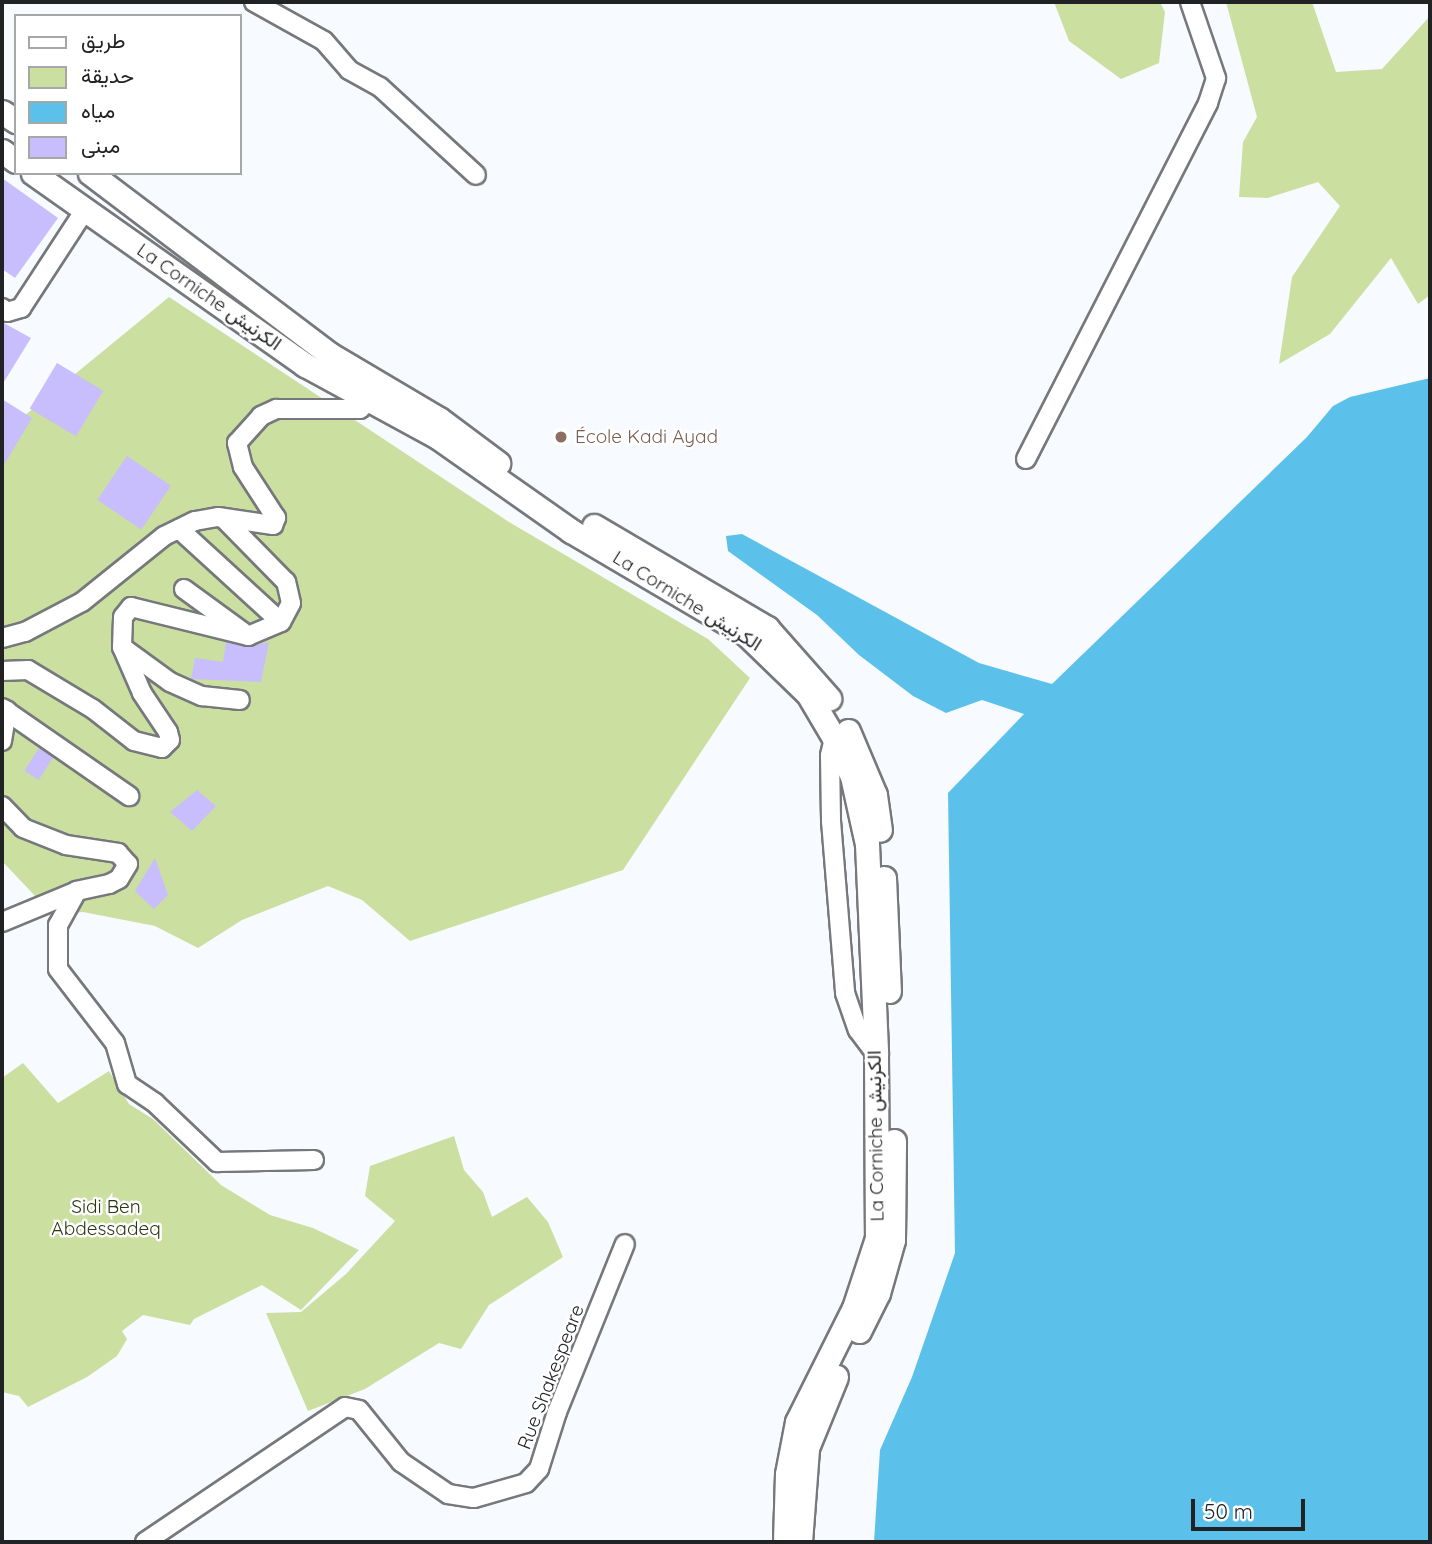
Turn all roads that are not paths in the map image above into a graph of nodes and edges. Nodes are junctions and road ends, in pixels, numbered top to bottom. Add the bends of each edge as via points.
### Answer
1 (254, 2) edge
2 (1190, 2) edge
3 (36, 175) edge
4 (93, 175) edge
5 (476, 175) dead end
6 (85, 210) junction
7 (2, 308) edge
8 (376, 393) junction
9 (1026, 458) dead end
10 (223, 518) junction
11 (179, 529) junction
12 (184, 589) dead end
13 (281, 622) junction
14 (248, 636) junction
15 (2, 638) edge
16 (122, 647) junction
17 (2, 671) edge
18 (240, 700) dead end
19 (4, 709) edge
20 (834, 738) junction
21 (2, 741) edge
22 (129, 796) dead end
23 (2, 806) edge
24 (77, 891) junction
25 (2, 922) edge
26 (876, 1054) junction
27 (314, 1160) dead end
28 (625, 1244) dead end
29 (145, 1542) edge
30 (785, 1542) edge
31 (800, 1542) edge

1 - 5 street via 324,41 349,70 380,87
2 - 9 street via 1216,78 1208,103
3 - 6 main road, La Corniche الكرنيش
4 - 8 main road, La Corniche الكرنيش
6 - 7 street via 21,308 7,312
6 - 8 main road, La Corniche الكرنيش via 305,365
8 - 10 street via 360,410 302,407 276,409 261,416 237,443 243,467 276,523
8 - 20 main road, La Corniche الكرنيش via 571,531 746,634 808,694
8 - 31 main road, La Corniche الكرنيش via 439,419 559,506 767,628 828,698 865,766 877,805 884,885 893,1240 878,1293 812,1430 802,1480
10 - 11 street via 201,519
10 - 13 street via 290,590 291,603
11 - 13 street
11 - 15 street via 82,602 25,632
12 - 14 street
13 - 14 street
14 - 16 street via 131,607 123,617
16 - 17 street via 142,693 168,732 170,740 162,748 134,741 93,709 27,670
16 - 18 street via 170,682 202,696
19 - 21 street
19 - 22 street
20 - 26 main road, La Corniche الكرنيش via 858,796 867,844
20 - 26 street via 830,802 845,993 858,1030
23 - 24 street via 23,828 66,845 118,853 128,864 119,879
24 - 25 street
24 - 27 street via 58,925 58,970 115,1043 127,1084 217,1162
26 - 30 main road, La Corniche الكرنيش via 877,1238 854,1308 797,1422 787,1474
28 - 29 street, Rue Shakespeare via 557,1412 542,1462 526,1483 474,1498 448,1494 401,1462 359,1410 345,1407

